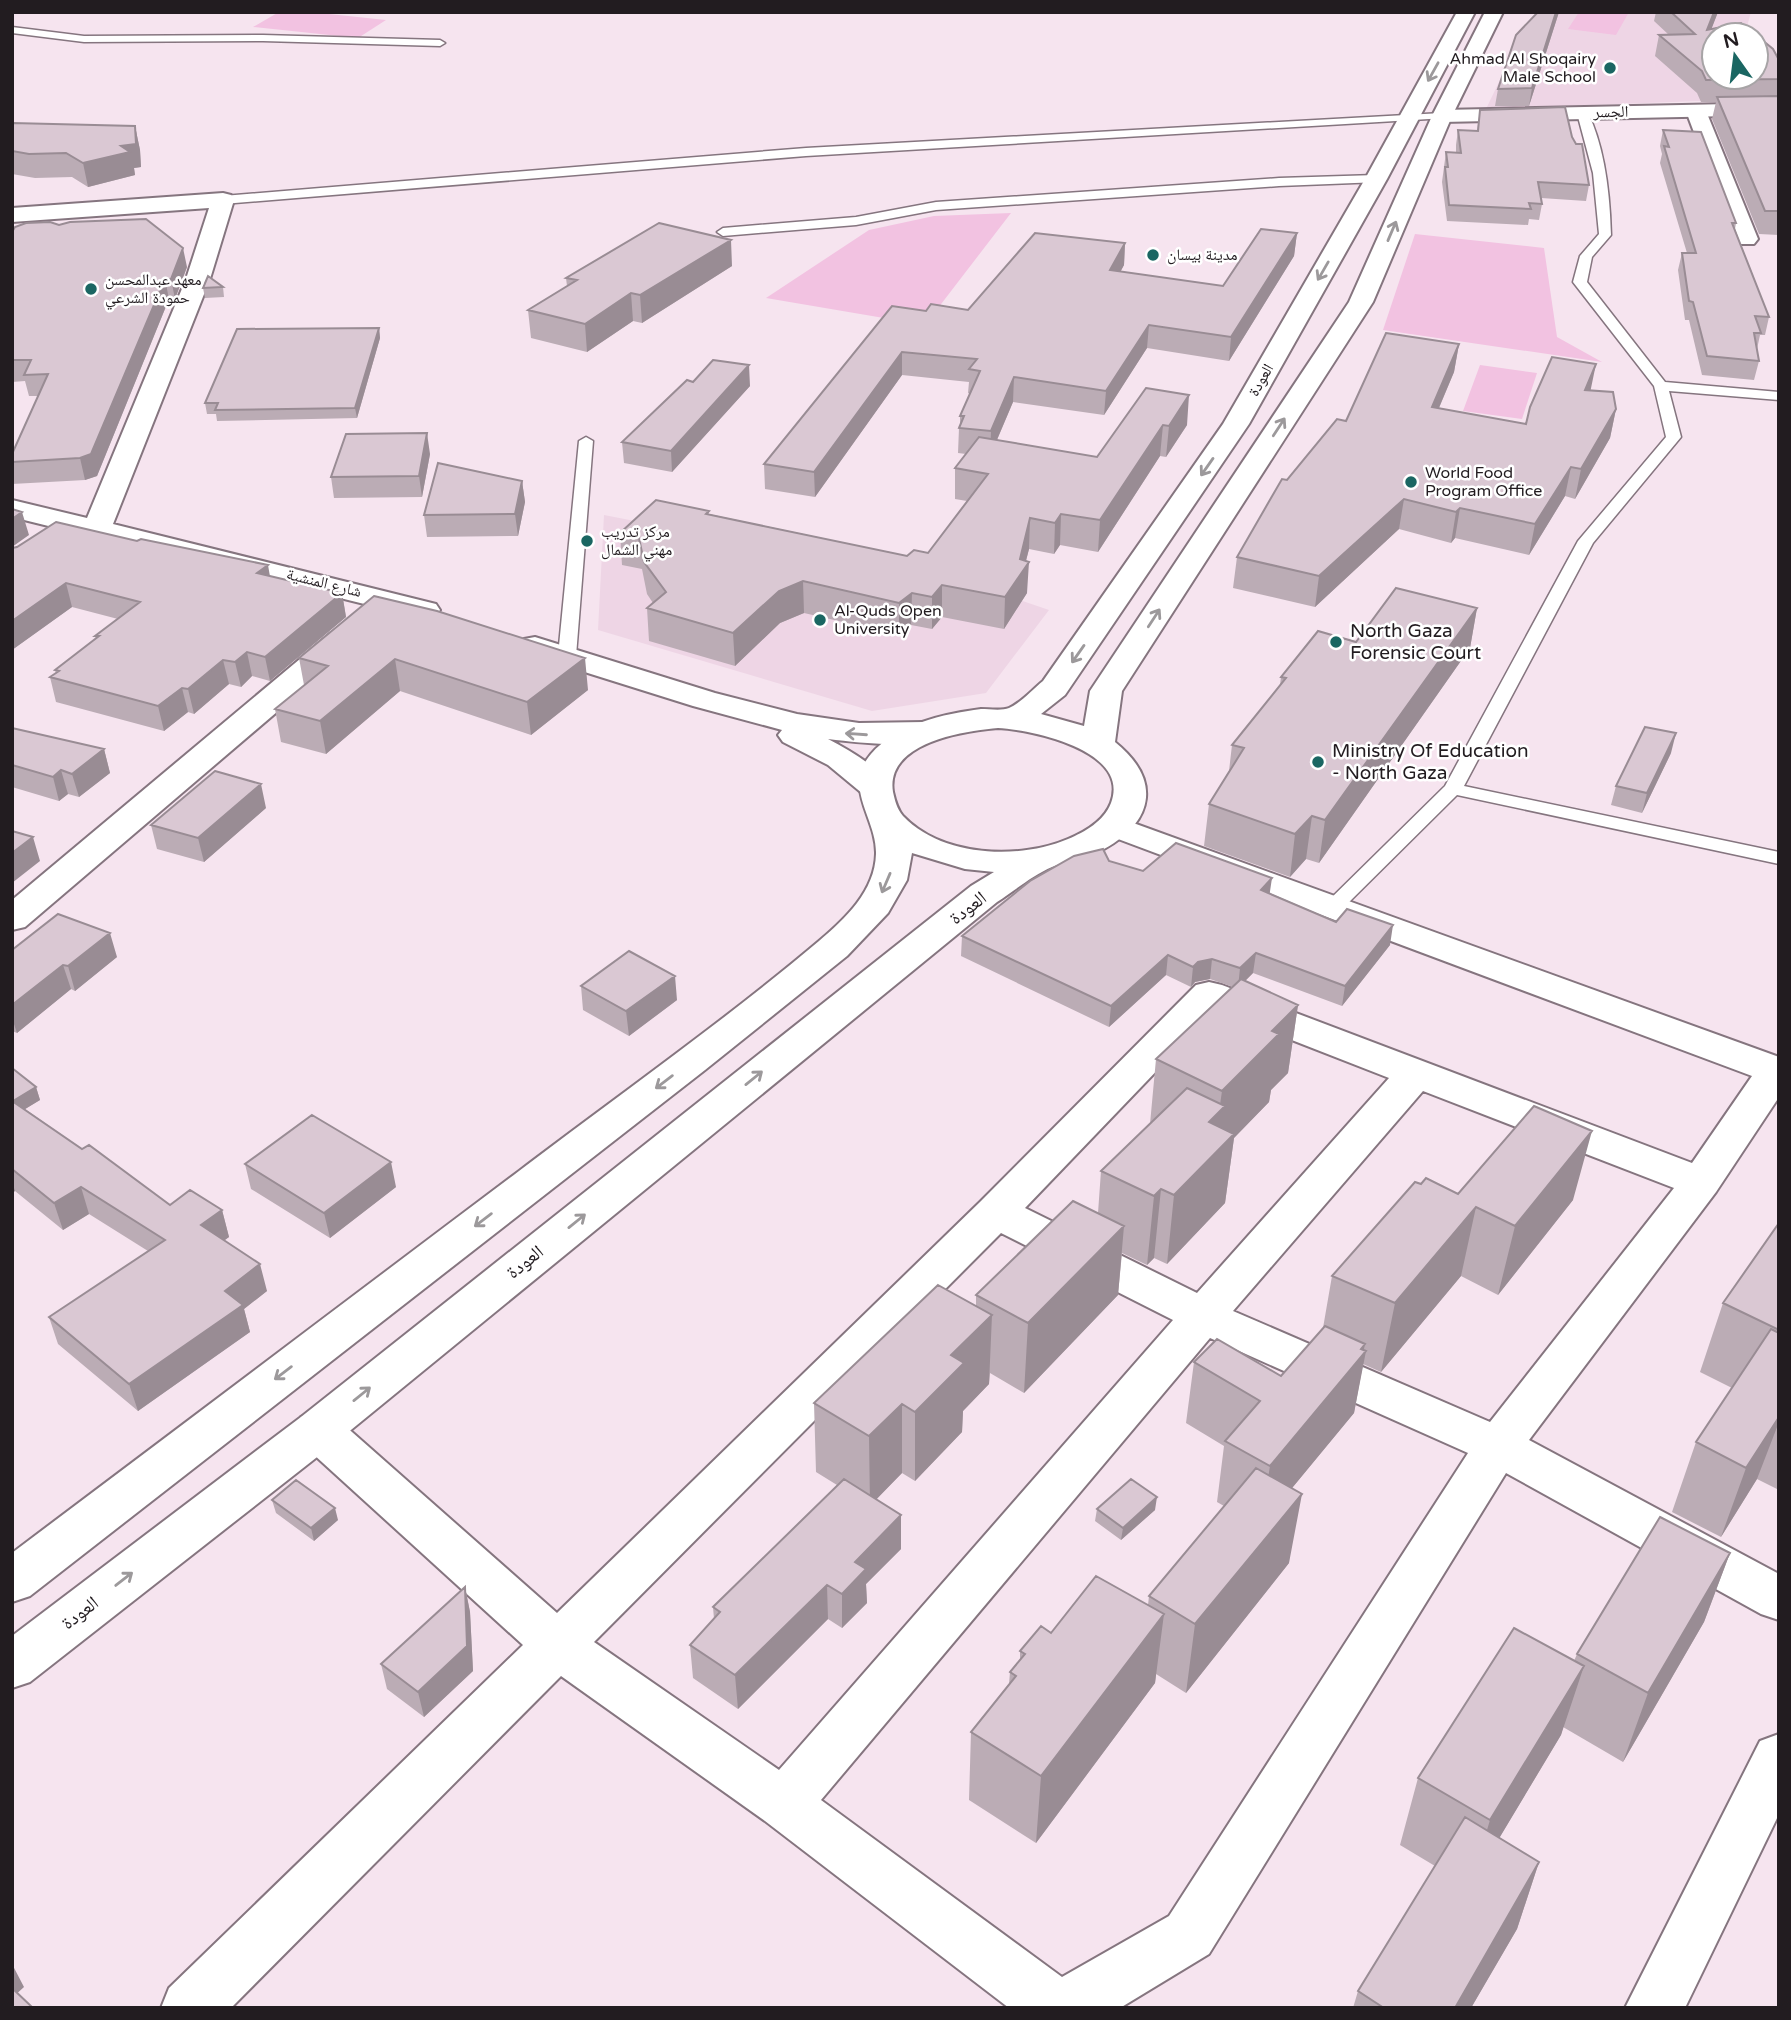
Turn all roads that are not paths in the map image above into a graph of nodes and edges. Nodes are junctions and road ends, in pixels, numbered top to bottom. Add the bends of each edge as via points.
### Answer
1 (1466, 12) edge
2 (1494, 12) edge
3 (12, 30) edge
4 (440, 43) dead end
5 (1779, 109) edge
6 (1696, 111) junction
7 (1583, 113) junction
8 (1442, 116) junction
9 (1408, 118) junction
10 (1376, 179) junction
11 (223, 200) junction
12 (12, 215) edge
13 (723, 232) dead end
14 (1746, 239) dead end
15 (1661, 386) junction
16 (1779, 396) edge
17 (586, 441) dead end
18 (12, 508) edge
19 (85, 525) junction
20 (42, 542) edge
21 (389, 600) junction
22 (450, 618) edge
23 (515, 639) edge
24 (567, 656) junction
25 (751, 715) junction
26 (1015, 719) junction
27 (924, 732) junction
28 (1098, 745) junction
29 (1453, 789) junction
30 (880, 802) junction
31 (1114, 826) junction
32 (1779, 858) edge
33 (1039, 860) junction
34 (1331, 909) junction
35 (12, 919) edge
36 (1777, 1072) edge
37 (1416, 1073) junction
38 (1701, 1182) junction
39 (996, 1212) junction
40 (1203, 1316) junction
41 (318, 1430) junction
42 (1498, 1446) junction
43 (12, 1581) edge
44 (1779, 1599) edge
45 (558, 1645) junction
46 (12, 1666) edge
47 (1779, 1758) edge
48 (783, 1804) junction
49 (190, 2008) edge
50 (1056, 2008) edge
51 (1065, 2008) edge
52 (1654, 2008) edge

1 -> 9 street, العودة
2 - 8 street
3 - 4 lane via 58,39
5 - 6 street, الجسر
6 - 7 street, الجسر
6 - 14 street
7 - 8 street, الجسر
7 - 15 lane via 1595,152 1605,235 1586,256 1580,282
8 - 9 lane
28 -> 8 street via 1106,691 1361,302
9 - 10 street, العودة
9 - 11 lane via 806,152
10 - 13 lane via 936,206 856,221
10 -> 26 street, العودة via 1236,424 1054,688
11 - 12 street
11 - 19 street via 198,279
15 - 16 lane
15 - 29 lane via 1674,437 1586,541
17 - 24 lane
18 - 19 street, شارع المنشية
19 - 20 street
19 - 21 street, شارع المنشية
21 - 22 street, شارع المنشية
21 - 35 street
23 - 24 street
24 - 25 street
27 -> 25 street via 855,734
25 - 30 street via 853,767
26 - 27 street via 967,720
26 - 28 street via 1031,720
27 - 30 street via 901,744 878,771
28 - 31 street via 1121,766 1129,790 1123,815
29 - 32 lane
29 - 34 lane
30 - 33 street via 900,831 942,853 996,862
30 -> 43 street via 894,853 889,880 870,913 834,948
31 - 33 street via 1088,845
31 - 34 street
41 -> 33 street, العودة via 984,894
34 - 36 street
36 - 38 street
37 - 38 street
37 - 39 street via 1209,994
37 - 40 street
38 - 42 street
39 - 40 street
39 - 45 street
40 - 42 street
40 - 48 street
41 - 45 street
46 -> 41 street, العودة
42 - 44 street
42 - 51 street via 1189,1935
45 - 48 street
45 - 49 street
47 - 52 street
48 - 50 street

